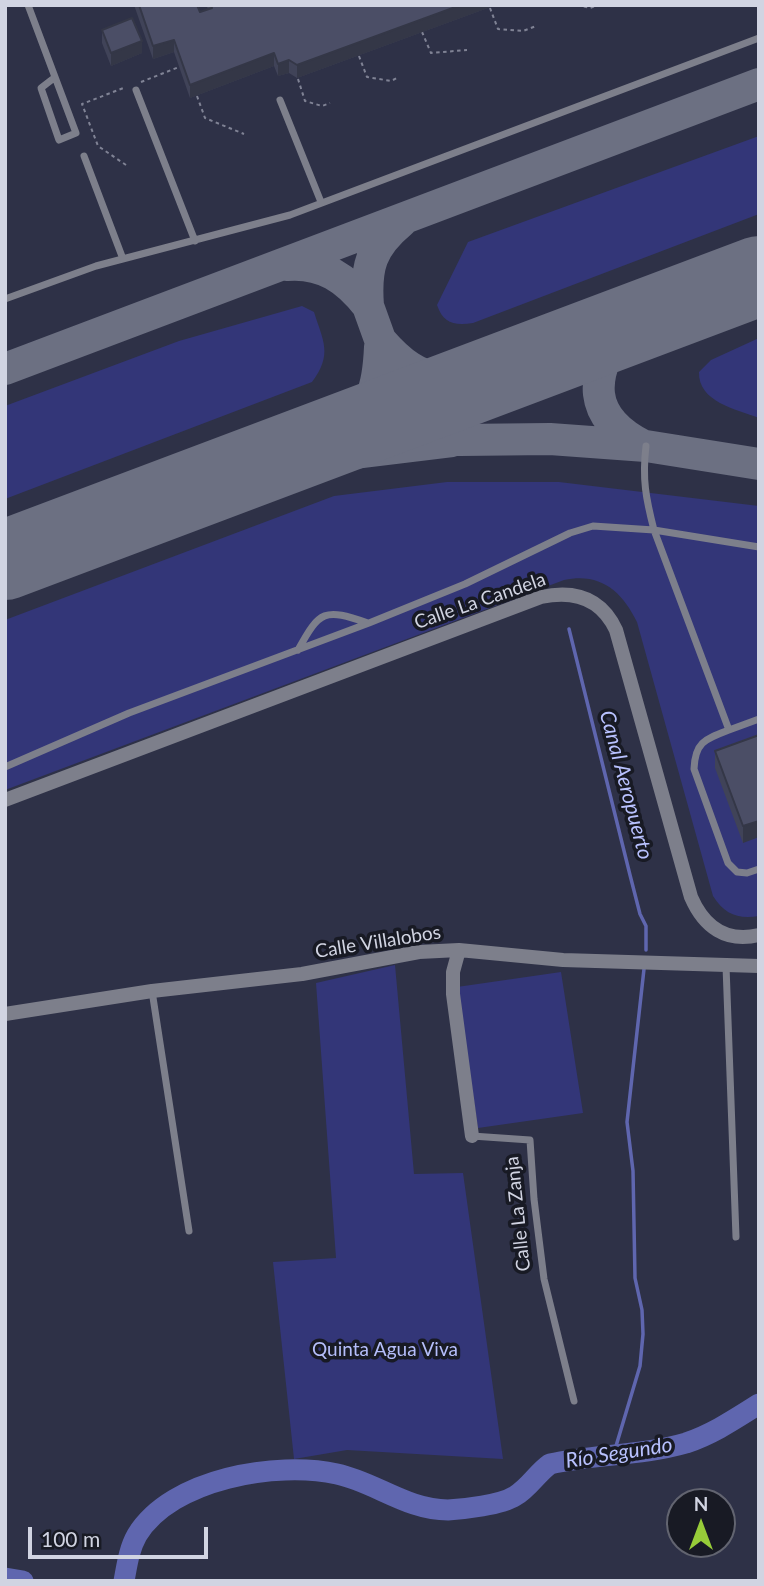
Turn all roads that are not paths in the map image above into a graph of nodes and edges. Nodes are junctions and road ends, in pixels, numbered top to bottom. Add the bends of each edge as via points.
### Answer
1 (28, 5) edge
2 (759, 38) edge
3 (54, 78) junction
4 (136, 90) dead end
5 (280, 100) dead end
6 (84, 156) dead end
7 (321, 202) junction
8 (195, 241) junction
9 (124, 259) junction
10 (5, 299) edge
11 (646, 446) dead end
12 (654, 530) junction
13 (759, 547) edge
14 (369, 624) junction
15 (298, 650) junction
16 (759, 719) edge
17 (729, 730) junction
18 (5, 767) edge
19 (5, 800) edge
20 (759, 869) edge
21 (759, 935) edge
22 (459, 950) junction
23 (726, 966) junction
24 (759, 966) edge
25 (152, 991) junction
26 (5, 1014) edge
27 (472, 1136) joint
28 (189, 1231) dead end
29 (736, 1237) dead end
30 (573, 1401) dead end

1 - 3 lane
2 - 7 lane
3 - 3 lane via 76,133 59,140 41,88
4 - 8 lane
5 - 7 lane
6 - 9 lane
7 - 8 lane
8 - 9 lane
9 - 10 lane
11 - 12 lane via 645,497
12 - 13 lane
12 - 14 lane via 593,526 570,533
12 - 17 lane
14 - 15 lane
14 - 15 lane via 322,615
15 - 18 lane via 129,713
16 - 17 lane
17 - 20 lane via 706,739 695,753 694,769 728,863 737,872
19 - 21 street, Calle La Candela via 541,597 572,594 595,603 616,630 696,910 713,929 726,935
22 - 23 street, Calle Villalobos via 563,960
22 - 25 street, Calle Villalobos via 419,951 302,974
22 - 27 street, Calle La Zanja via 453,994
23 - 24 street, Calle Villalobos
23 - 29 lane
25 - 26 street, Calle Villalobos
25 - 28 lane
27 - 30 lane, Calle La Zanja via 530,1140 544,1279

